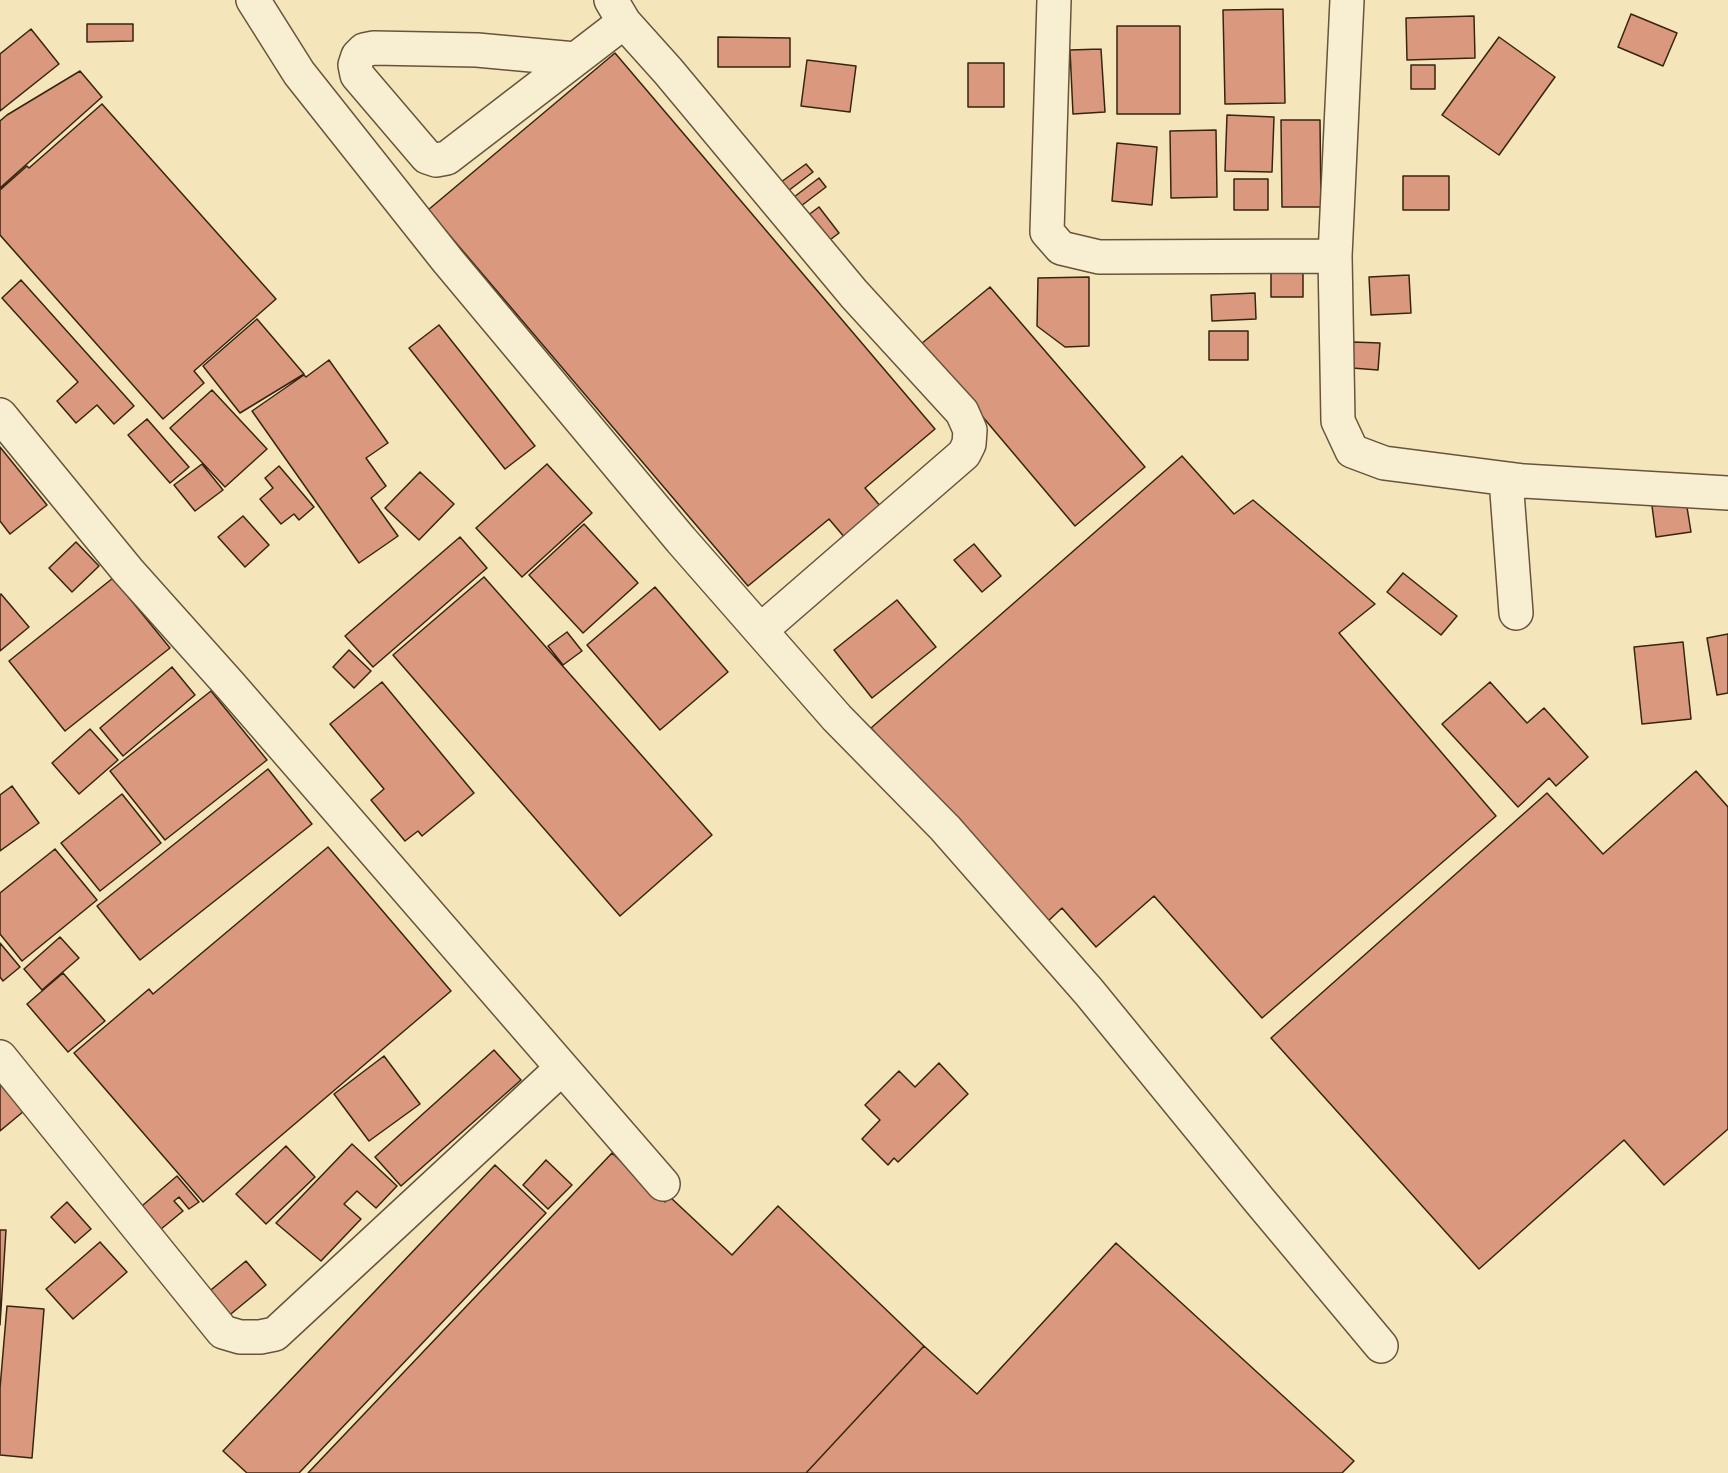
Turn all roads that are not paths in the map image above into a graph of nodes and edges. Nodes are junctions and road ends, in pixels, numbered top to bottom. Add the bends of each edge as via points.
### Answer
1 (253, 0) edge
2 (1054, 0) edge
3 (1347, 0) edge
4 (618, 11) edge
5 (575, 59) junction
6 (1335, 256) junction
7 (0, 415) edge
8 (1506, 479) junction
9 (1728, 493) edge
10 (1516, 614) dead end
11 (761, 630) junction
12 (0, 1058) edge
13 (562, 1068) junction
14 (663, 1184) dead end
15 (1381, 1346) dead end

1 - 11 street via 299,73 448,261
2 - 6 street via 1047,232 1061,248 1099,257
3 - 6 street
4 - 5 street
4 - 11 street via 854,294 962,412 970,429 964,454
5 - 5 street via 477,50 374,48 364,50 355,65 357,75 427,157 436,160 447,158
6 - 8 street via 1338,421 1352,451 1384,463
7 - 13 street via 128,572
8 - 9 street
8 - 10 street
11 - 15 street via 837,717 945,828 1089,992
12 - 13 street via 223,1332 240,1337 275,1334
13 - 14 street

